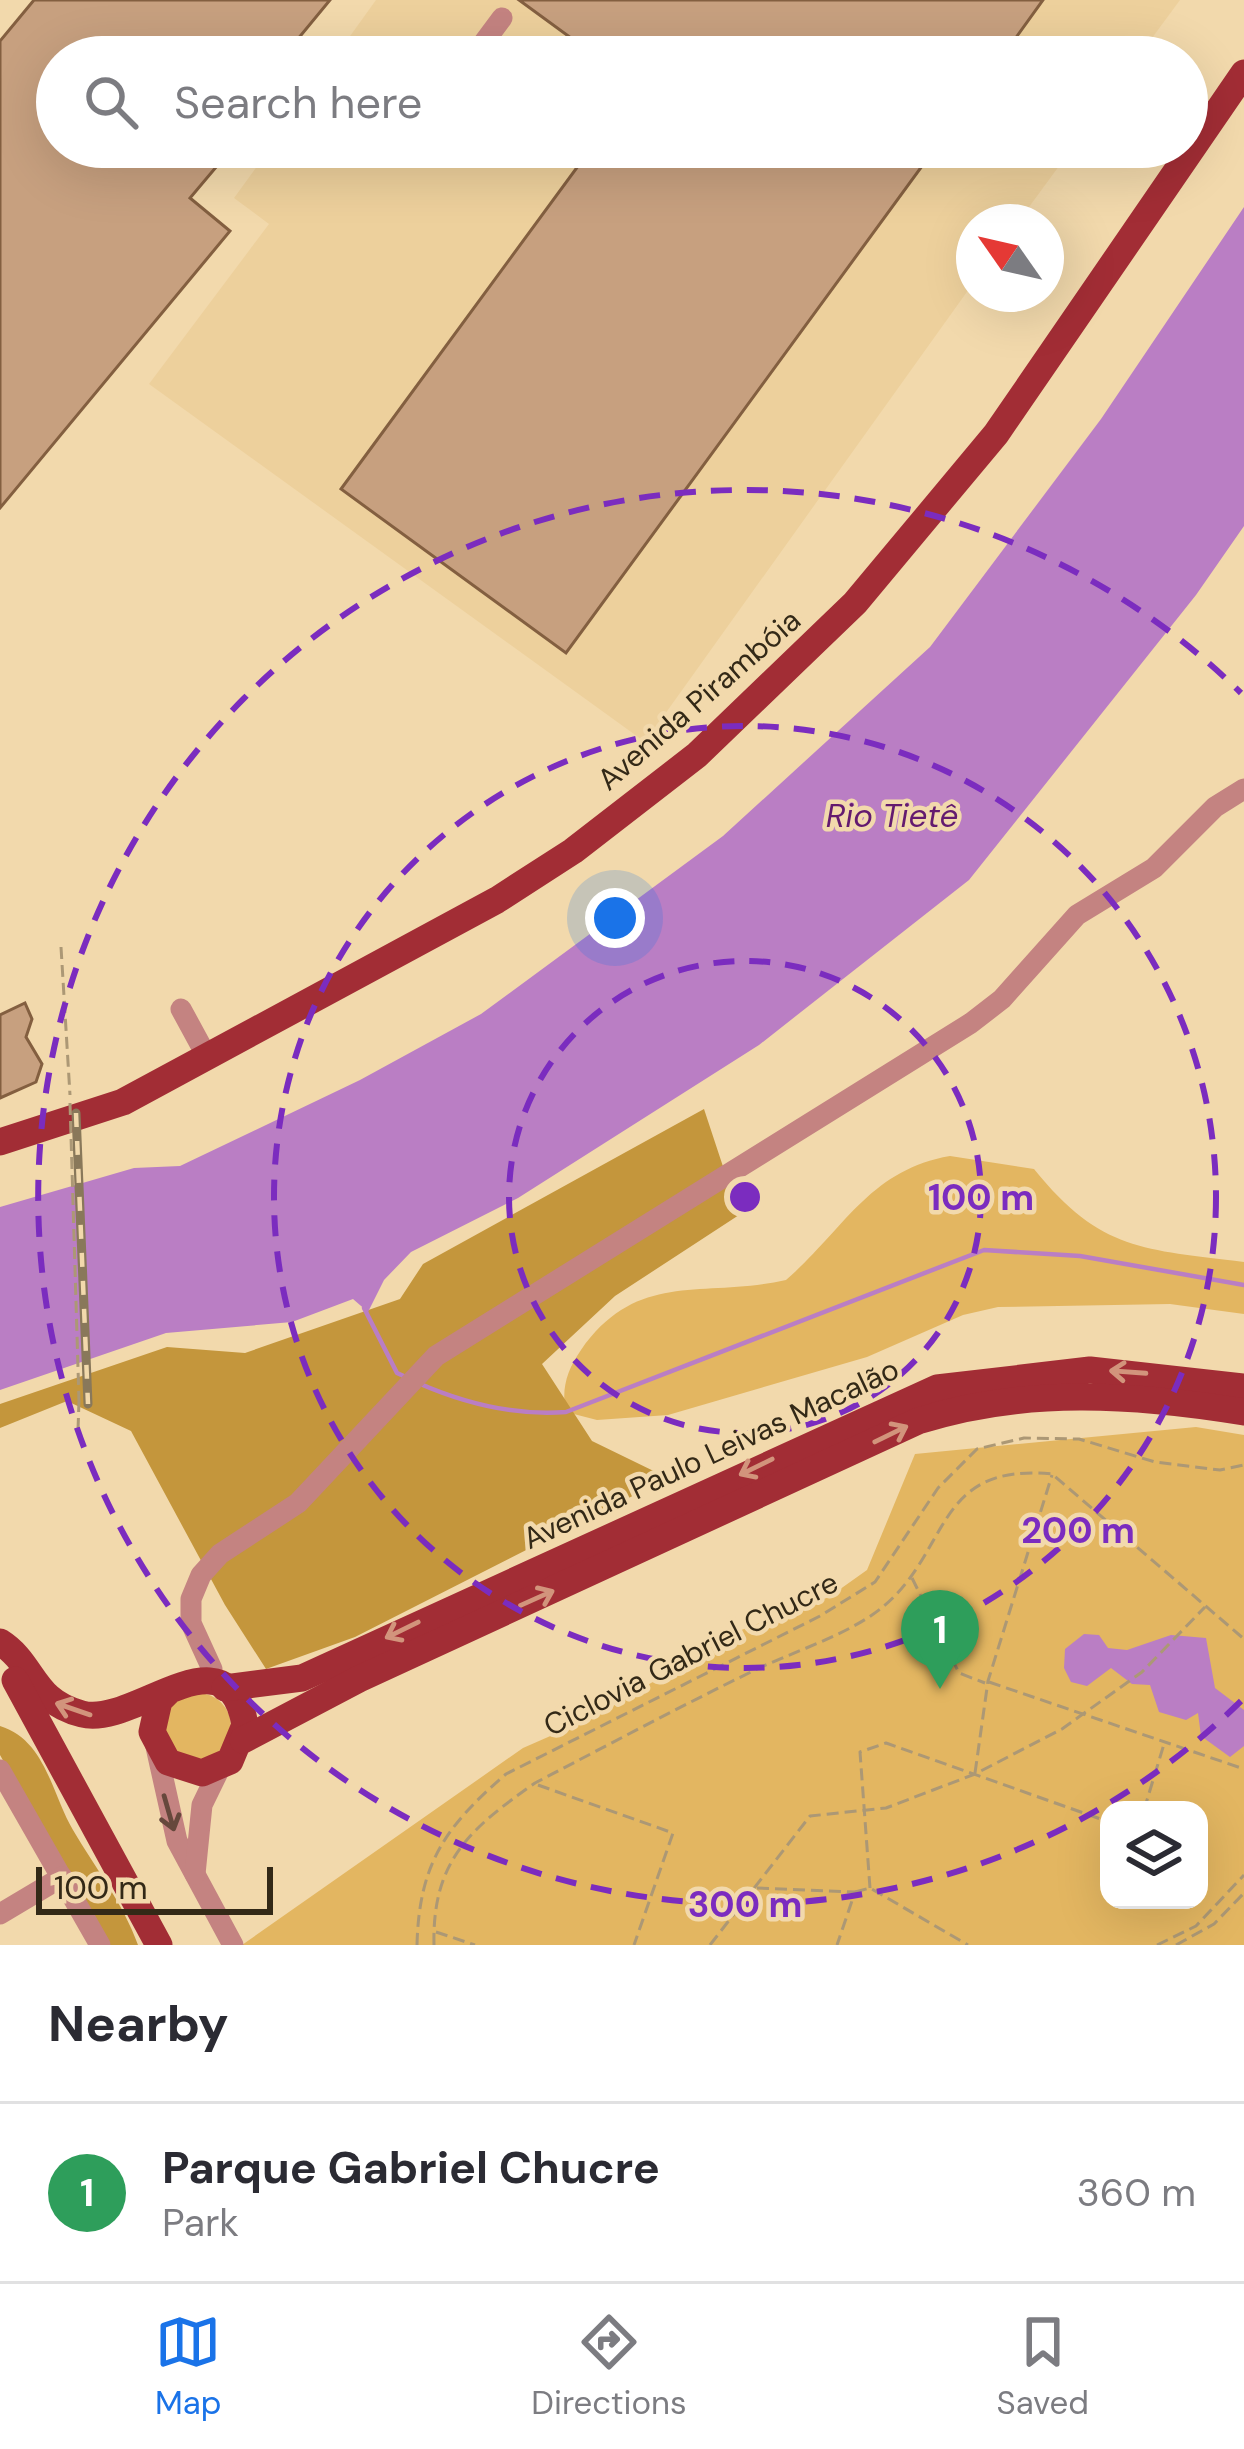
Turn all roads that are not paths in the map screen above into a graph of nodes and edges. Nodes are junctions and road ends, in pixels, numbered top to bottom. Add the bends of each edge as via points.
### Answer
1 (502, 18) dead end
2 (489, 36) edge
3 (1244, 73) edge
4 (1208, 125) edge
5 (1179, 168) edge
6 (1244, 789) edge
7 (181, 1009) dead end
8 (206, 1055) junction
9 (0, 1142) edge
10 (1244, 1387) edge
11 (1244, 1412) edge
12 (0, 1642) edge
13 (0, 1654) edge
14 (218, 1685) junction
15 (170, 1690) junction
16 (243, 1740) junction
17 (157, 1747) junction
18 (220, 1768) junction
19 (0, 1771) edge
20 (195, 1875) junction
21 (62, 1877) junction
22 (0, 1914) edge
23 (100, 1945) edge
24 (159, 1945) edge
25 (233, 1945) edge

1 - 2 street
3 - 4 main road, Avenida Pirambóia
5 - 8 main road, Avenida Pirambóia via 996,434 907,543 798,662 697,755 497,900
6 - 14 street via 1154,868 1077,915 971,1023 422,1370 298,1502 202,1575 191,1623
7 - 8 street
8 - 9 main road, Avenida Pirambóia via 123,1102
10 -> 14 main road, Avenida Paulo Leivas Macalão via 1090,1370 937,1388 302,1678
16 -> 11 main road, Avenida Paulo Leivas Macalão via 918,1421 994,1401 1052,1397
15 -> 12 main road via 119,1713 88,1716 39,1693
13 - 24 main road
14 - 15 main road via 197,1679
14 - 16 main road via 243,1711
15 - 17 main road via 153,1716
16 - 18 main road
17 - 18 main road via 184,1771
17 -> 20 street via 167,1810
18 - 20 street via 202,1804
19 - 21 street
20 - 25 street
21 - 22 street
21 - 23 street

